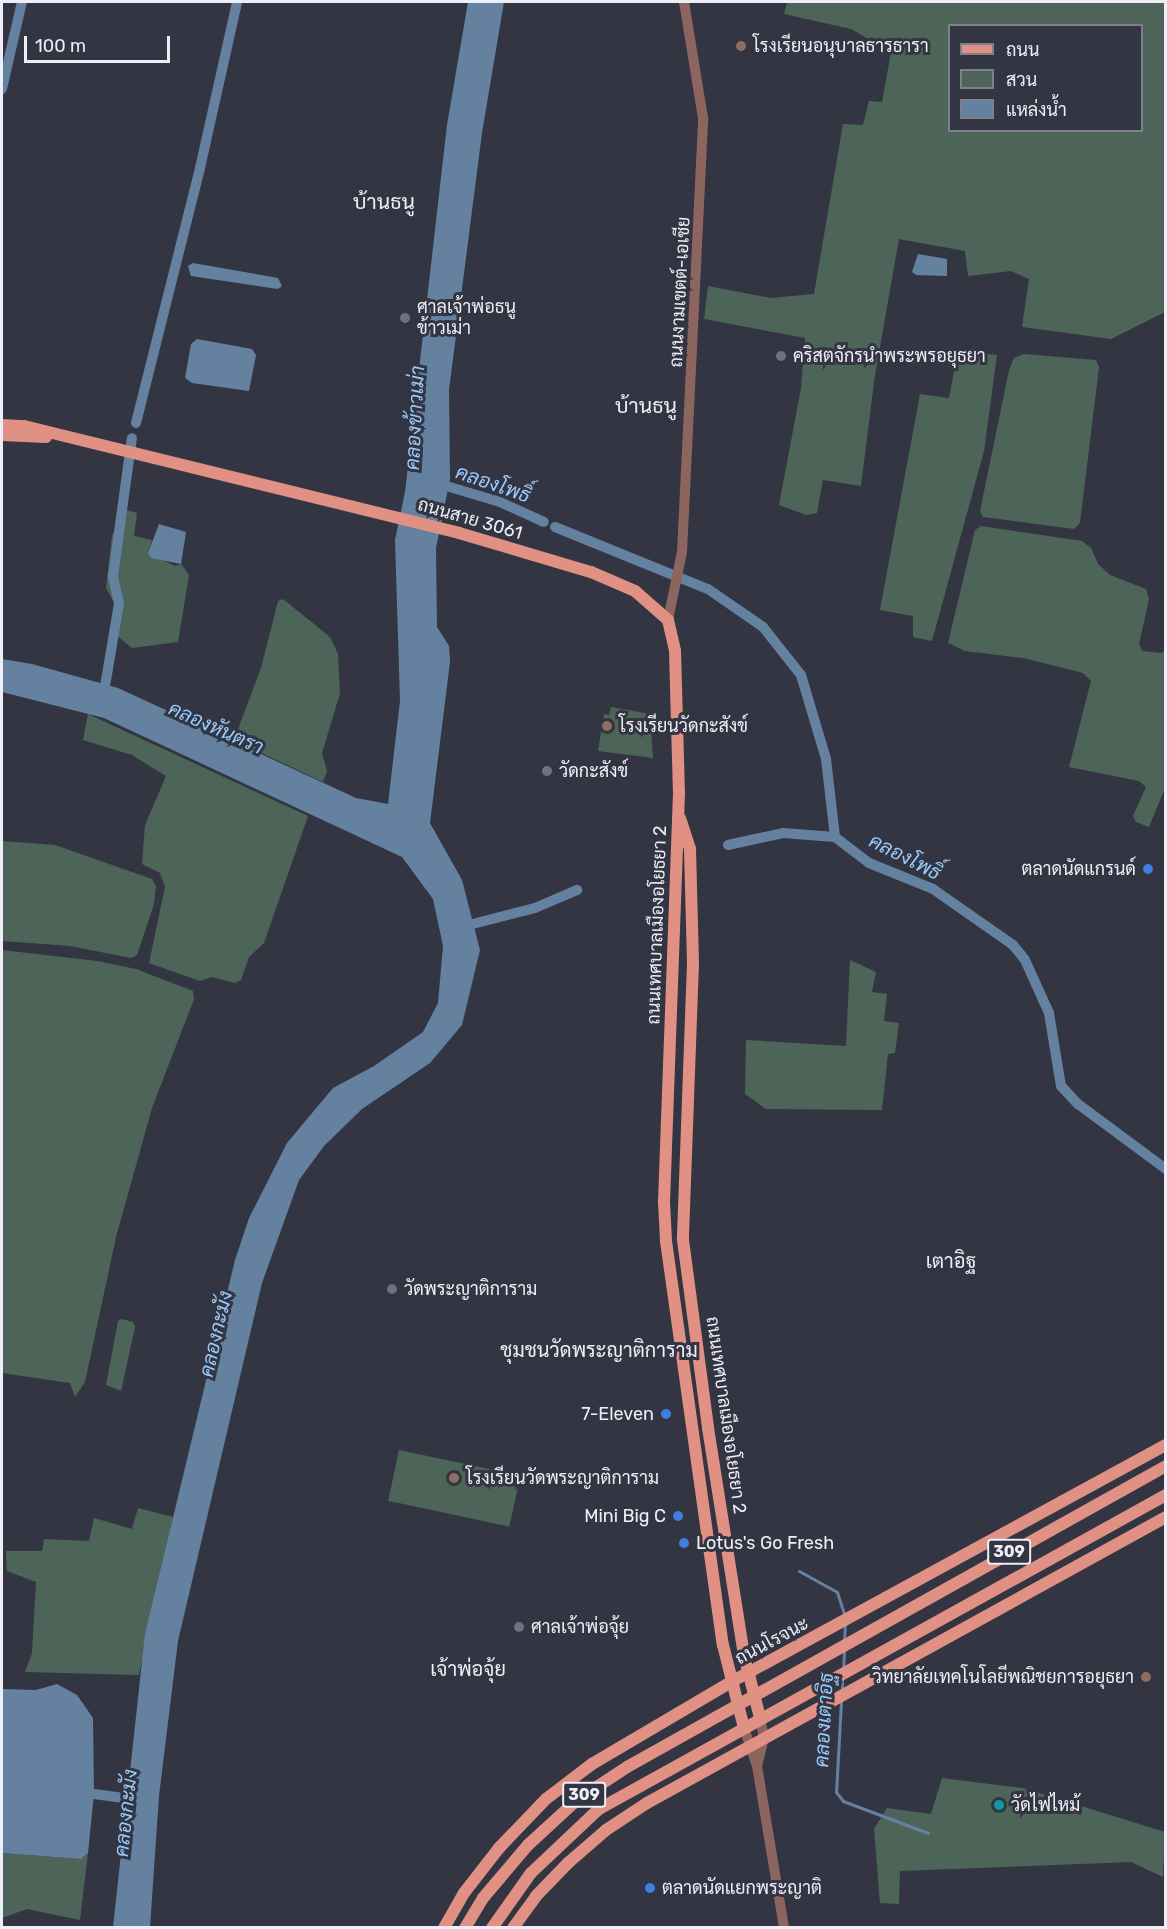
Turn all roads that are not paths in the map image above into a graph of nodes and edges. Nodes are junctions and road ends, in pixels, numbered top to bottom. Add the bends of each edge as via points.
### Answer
1 (684, 2) edge
2 (2, 425) edge
3 (2, 435) edge
4 (59, 438) junction
5 (668, 620) junction
6 (679, 814) junction
7 (1166, 1445) edge
8 (1166, 1466) edge
9 (1166, 1495) edge
10 (1050, 1509) junction
11 (1166, 1517) edge
12 (1058, 1526) junction
13 (1069, 1548) junction
14 (1078, 1565) junction
15 (749, 1674) junction
16 (731, 1682) junction
17 (755, 1692) junction
18 (738, 1702) junction
19 (760, 1718) junction
20 (744, 1728) junction
21 (764, 1738) junction
22 (749, 1748) junction
23 (757, 1766) junction
24 (444, 1928) edge
25 (465, 1928) edge
26 (492, 1928) edge
27 (513, 1928) edge
28 (784, 1928) edge

1 - 5 street, ถนนงามเขตต์-เอเชีย via 703,118 682,552
2 - 4 main road, ถนนสาย 3061 via 24,426
3 - 4 main road, ถนนสาย 3061
4 - 5 main road, ถนนสาย 3061 via 385,514 591,572 635,591
5 - 6 main road via 675,651
6 - 15 main road, ถนนเทศบาลเมืองอโยธยา 2 via 690,849 693,963 683,1240 708,1428
6 - 16 main road, ถนนเทศบาลเมืองอโยธยา 2 via 664,1202 666,1241
7 - 10 main road, ถนนโรจนะ
8 - 12 main road, ถนนโรจนะ / 309
9 - 13 main road, 309
10 - 12 main road
10 - 15 main road, ถนนโรจนะ
11 - 14 main road
12 - 17 main road, ถนนโรจนะ / 309
13 - 14 main road
13 - 19 main road, 309
14 - 21 main road
15 - 16 main road, ถนนโรจนะ
15 - 17 main road, ถนนเทศบาลเมืองอโยธยา 2
16 - 18 main road, ถนนเทศบาลเมืองอโยธยา 2
16 - 24 main road, ถนนโรจนะ via 630,1740 546,1799 485,1864
17 - 18 main road, ถนนโรจนะ / 309
17 - 19 main road, ถนนเทศบาลเมืองอโยธยา 2
18 - 20 main road, ถนนเทศบาลเมืองอโยธยา 2
18 - 25 main road, ถนนโรจนะ / 309 via 577,1800 506,1869
19 - 20 main road, 309
19 - 21 street
20 - 22 street
20 - 26 main road, 309 via 633,1788 578,1825 531,1873
21 - 22 main road
21 - 23 street
22 - 23 street
22 - 27 main road via 647,1803 606,1830 537,1896
23 - 28 street

